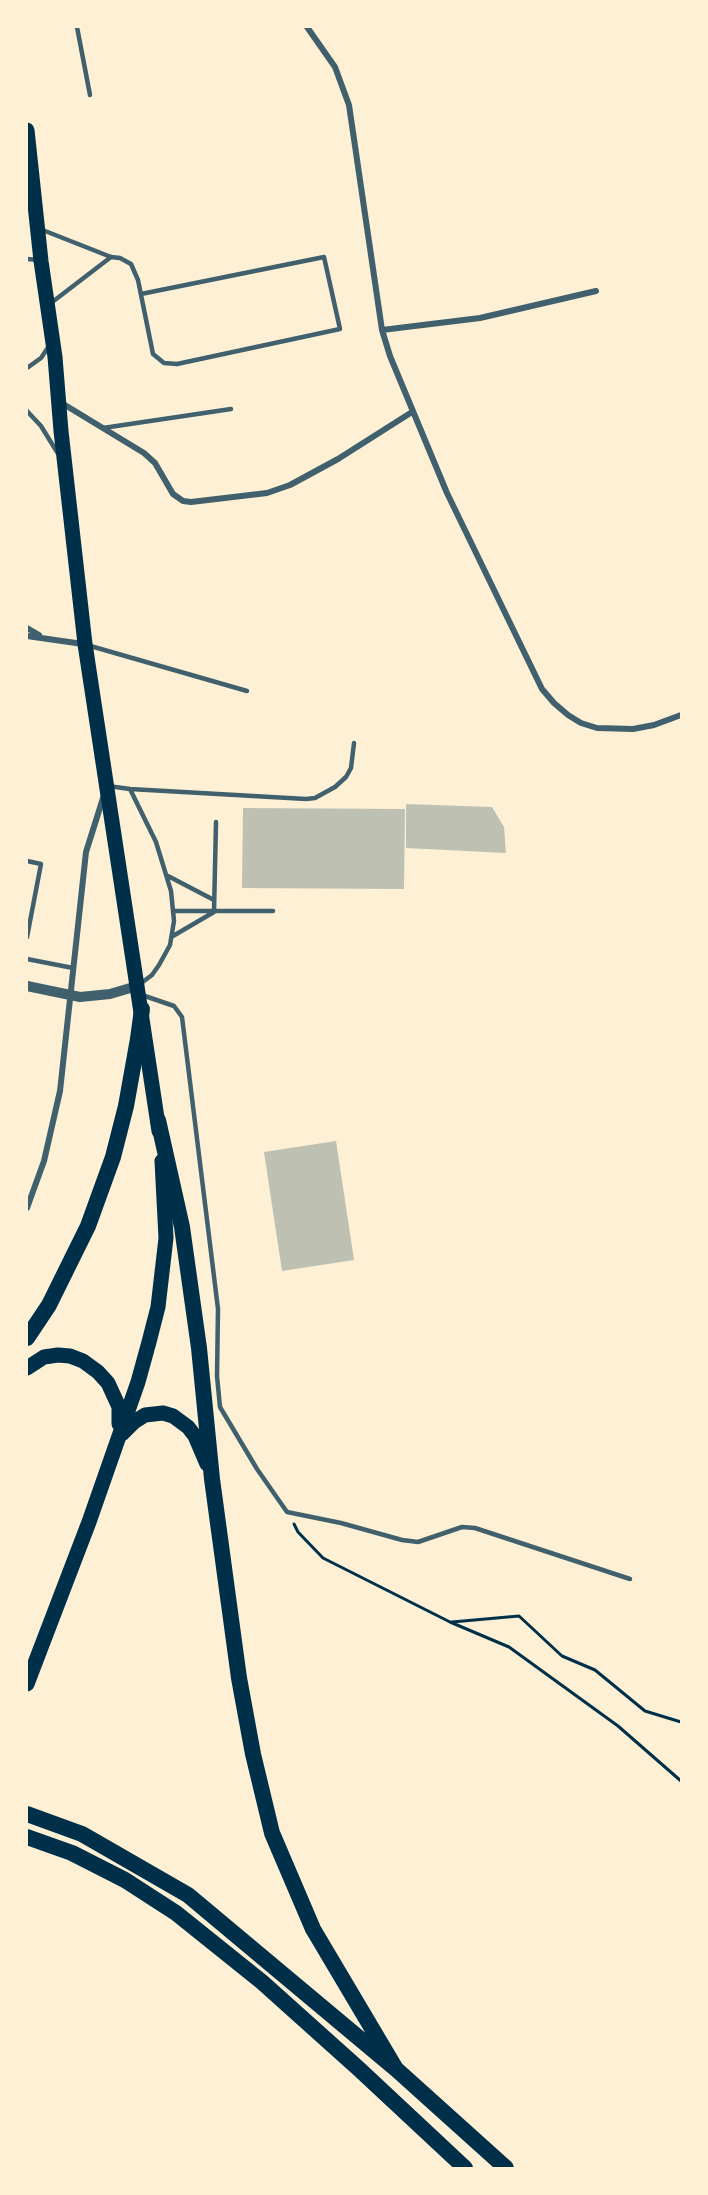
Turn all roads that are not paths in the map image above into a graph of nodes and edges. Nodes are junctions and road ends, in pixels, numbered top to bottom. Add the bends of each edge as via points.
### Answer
1 (77, 27) edge
2 (307, 27) edge
3 (90, 94) dead end
4 (27, 130) edge
5 (28, 165) edge
6 (38, 228) junction
7 (111, 257) junction
8 (34, 260) edge
9 (596, 291) dead end
10 (141, 294) junction
11 (48, 305) junction
12 (382, 330) junction
13 (52, 338) junction
14 (27, 368) edge
15 (58, 401) junction
16 (231, 409) dead end
17 (27, 411) edge
18 (412, 412) junction
19 (100, 428) junction
20 (66, 464) junction
21 (27, 628) edge
22 (27, 636) edge
23 (45, 638) junction
24 (85, 644) junction
25 (247, 691) dead end
26 (681, 715) edge
27 (354, 743) dead end
28 (107, 786) junction
29 (130, 789) junction
30 (216, 822) dead end
31 (27, 861) edge
32 (168, 876) junction
33 (214, 900) junction
34 (174, 911) junction
35 (273, 911) dead end
36 (214, 912) junction
37 (173, 936) junction
38 (27, 937) edge
39 (27, 959) edge
40 (73, 968) junction
41 (27, 986) edge
42 (71, 996) junction
43 (139, 997) junction
44 (158, 1120) junction
45 (27, 1208) edge
46 (27, 1338) edge
47 (27, 1368) edge
48 (213, 1409) junction
49 (118, 1439) junction
50 (212, 1479) junction
51 (630, 1579) dead end
52 (27, 1684) edge
53 (27, 1814) edge
54 (27, 1837) edge
55 (396, 2069) junction
56 (465, 2168) edge
57 (506, 2168) edge

1 - 3 lane
2 - 12 street via 335,67 349,105
4 - 5 main road
5 - 6 main road
6 - 7 lane
6 - 8 main road
7 - 10 lane via 131,264
7 - 11 lane
8 - 11 main road
9 - 12 street via 480,318
10 - 10 lane via 153,354 170,365 340,329 324,256
11 - 13 main road
12 - 18 street
13 - 14 lane via 41,358
13 - 15 main road
15 - 19 street
15 - 20 main road
16 - 19 lane
17 - 20 lane
18 - 19 street via 290,485 267,494 200,502 177,498 150,458
18 - 26 street via 542,689 554,703 581,723 615,730 654,725
20 - 24 main road
21 - 23 street
22 - 23 street
23 - 24 street
24 - 25 lane
24 - 28 main road
27 - 29 lane via 346,777 315,798
28 - 29 lane
28 - 40 street via 86,852
28 - 43 main road
29 - 32 lane
30 - 33 lane
31 - 38 lane via 41,864
32 - 33 lane
32 - 34 lane
33 - 36 lane
34 - 36 lane
34 - 37 lane
35 - 36 lane
36 - 37 lane
37 - 43 lane
39 - 40 lane
40 - 42 street
41 - 42 street
42 - 43 street
42 - 45 street via 52,1131
43 - 44 main road
43 - 46 highway via 138,1039 113,1157 88,1226 49,1305
43 - 48 lane via 174,1006 182,1017 218,1309
44 - 48 highway via 182,1227
44 - 49 main road via 166,1238 158,1307
47 - 49 main road via 44,1357 58,1355 83,1361 98,1371 119,1407
48 - 50 highway
48 - 51 lane via 287,1512 418,1542 462,1527 475,1528
49 - 50 main road via 145,1415 172,1416 195,1436
49 - 52 main road
50 - 55 highway via 239,1678 272,1833 313,1929
53 - 55 highway via 82,1834 188,1895
54 - 56 highway via 72,1852 176,1913 262,1982
55 - 57 highway

